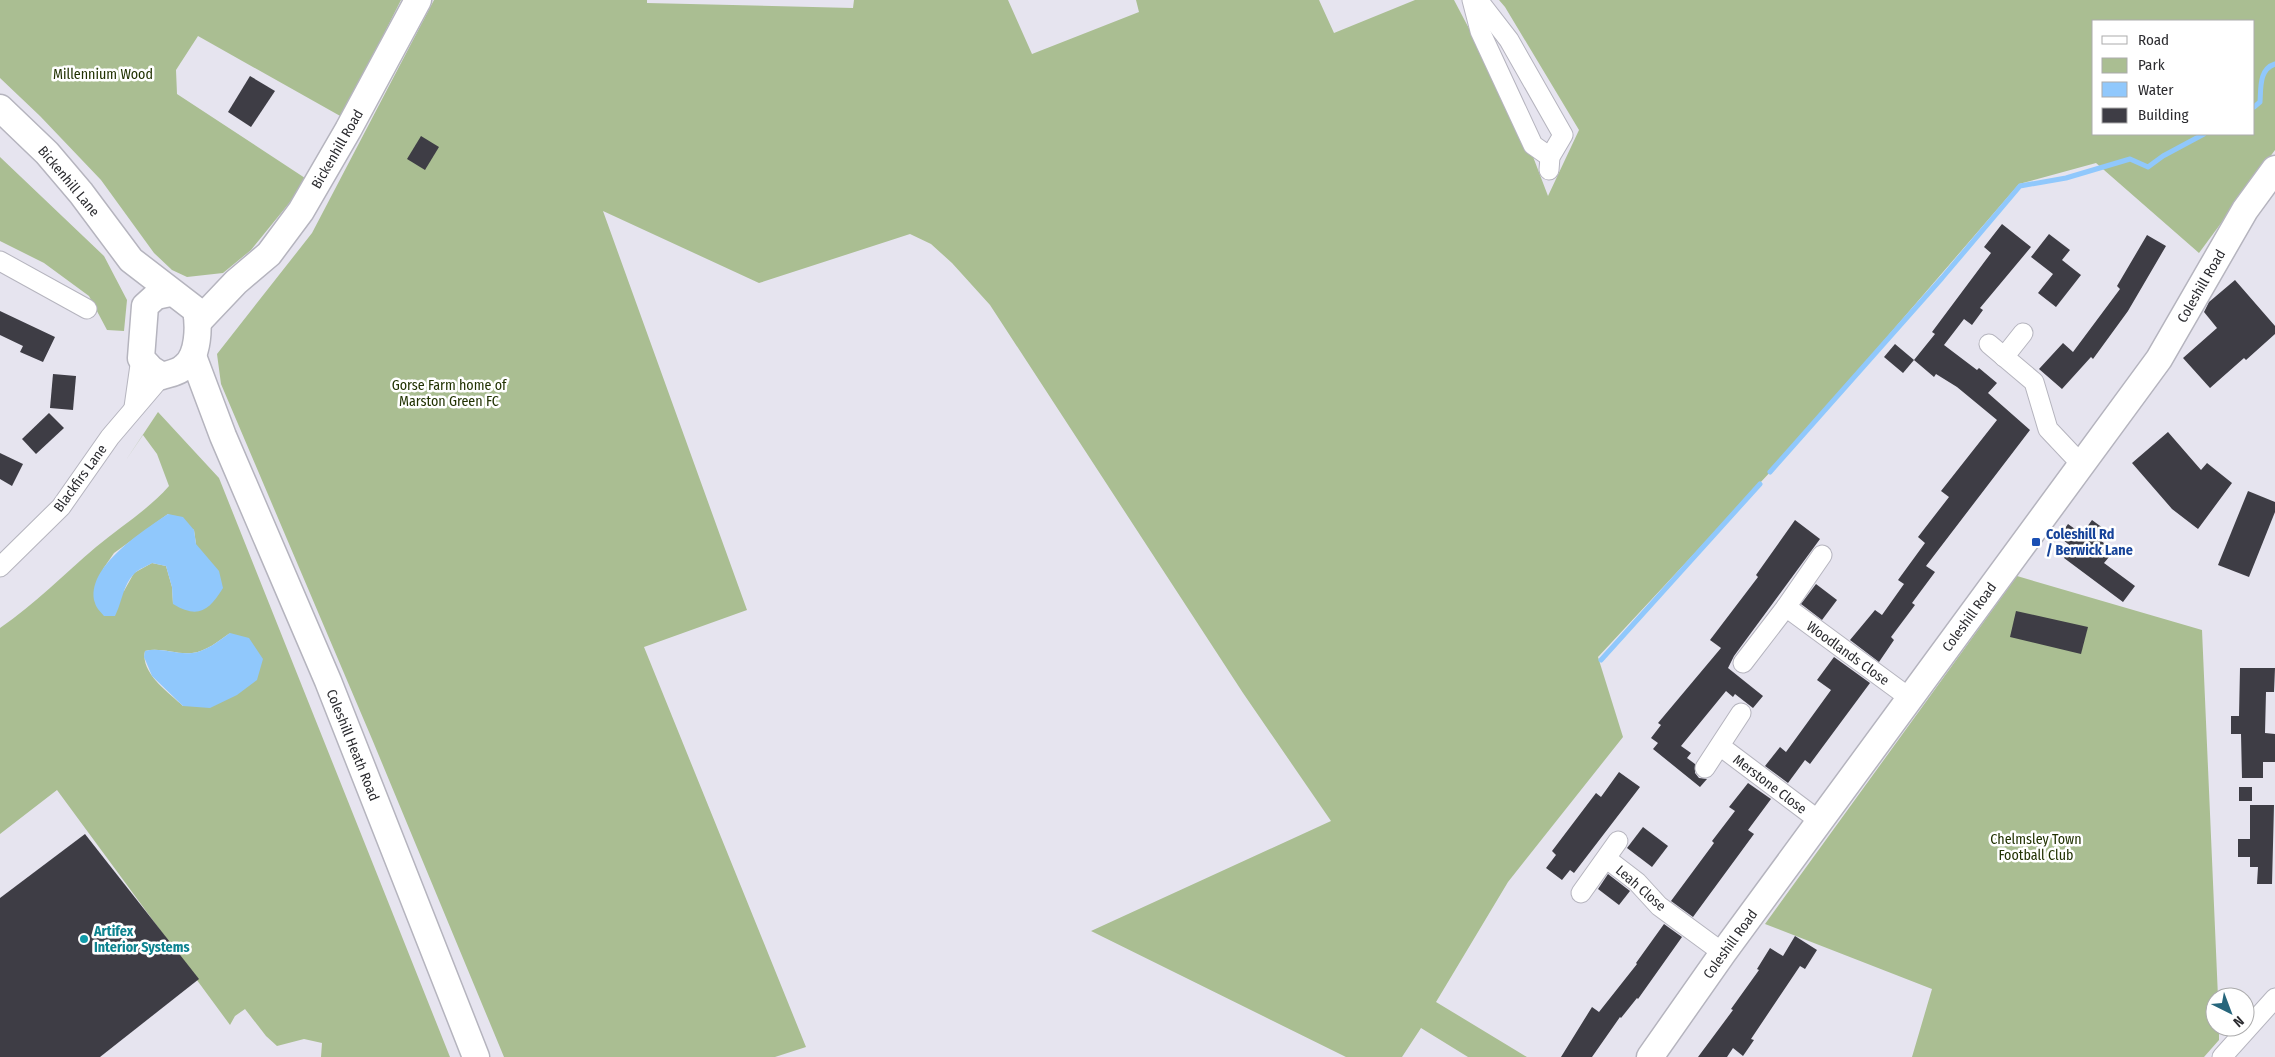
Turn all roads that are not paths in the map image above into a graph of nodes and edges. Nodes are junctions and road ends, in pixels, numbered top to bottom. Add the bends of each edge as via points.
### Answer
1 (418, 0) edge
2 (1472, 0) edge
3 (1478, 0) edge
4 (0, 108) edge
5 (2275, 169) edge
6 (131, 260) junction
7 (0, 261) edge
8 (184, 305) junction
9 (145, 306) junction
10 (87, 308) dead end
11 (2023, 333) dead end
12 (1990, 344) dead end
13 (2004, 357) junction
14 (141, 358) junction
15 (176, 368) junction
16 (134, 407) junction
17 (2081, 464) junction
18 (1822, 555) dead end
19 (0, 566) edge
20 (1786, 607) junction
21 (1743, 663) dead end
22 (1911, 698) junction
23 (1741, 713) dead end
24 (1720, 746) junction
25 (1705, 768) dead end
26 (1821, 822) junction
27 (1618, 841) dead end
28 (1607, 859) junction
29 (1581, 892) dead end
30 (1723, 953) junction
31 (2275, 998) edge
32 (476, 1057) edge
33 (1650, 1057) edge
34 (2222, 1057) edge

1 - 8 street, Bickenhill Road via 301,211 269,254 236,282
2 - 3 street via 1480,31 1534,145 1550,164 1563,135 1509,40
4 - 6 street, Bickenhill Lane via 47,153
5 - 17 street, Coleshill Road via 2245,210 2159,359
6 - 8 street, Bickenhill Lane
6 - 9 street, Bickenhill Lane
7 - 10 street via 39,276
8 - 9 street, Bickenhill Road via 156,296
8 - 15 street
9 - 14 street
11 - 13 street
12 - 13 street
13 - 17 street via 2034,382 2048,429
14 - 15 street via 151,370
14 - 16 street, Blackfirs Lane
15 - 16 street, Blackfirs Lane
15 - 32 street, Coleshill Heath Road via 223,436 328,682
16 - 19 street, Blackfirs Lane via 61,507
17 - 22 street, Coleshill Road
18 - 20 street
20 - 21 street
20 - 22 street, Woodlands Close
22 - 26 street, Coleshill Road
23 - 24 street, Merstone Close
24 - 25 street, Merstone Close
24 - 26 street, Merstone Close
26 - 30 street, Coleshill Road
27 - 28 street, Leah Close
28 - 29 street, Leah Close
28 - 30 street, Leah Close via 1637,882 1659,906
30 - 33 street, Coleshill Road
31 - 34 street

